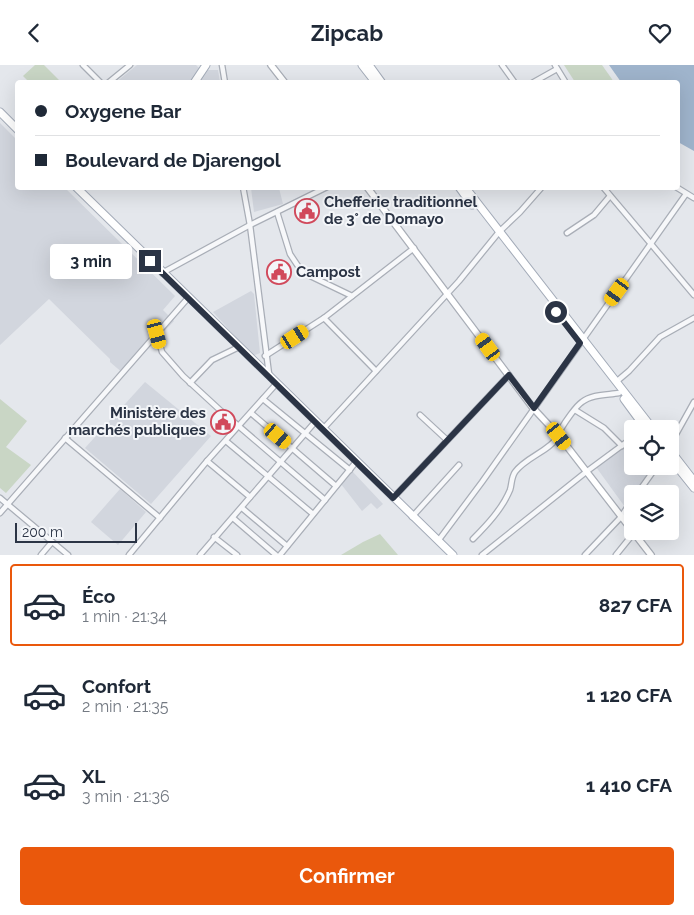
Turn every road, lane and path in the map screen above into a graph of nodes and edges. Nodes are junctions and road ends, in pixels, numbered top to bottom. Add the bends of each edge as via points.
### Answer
1 (83, 65) edge
2 (130, 65) edge
3 (206, 65) edge
4 (222, 65) edge
5 (271, 65) edge
6 (362, 65) edge
7 (369, 65) edge
8 (502, 65) edge
9 (556, 67) edge
10 (98, 80) edge
11 (112, 80) edge
12 (196, 80) edge
13 (224, 80) edge
14 (283, 80) edge
15 (374, 80) edge
16 (380, 80) edge
17 (513, 80) edge
18 (536, 80) edge
19 (564, 80) edge
20 (0, 112) edge
21 (15, 127) edge
22 (79, 190) edge
23 (244, 190) edge
24 (320, 190) edge
25 (369, 190) edge
26 (460, 190) edge
27 (467, 190) edge
28 (539, 190) edge
29 (605, 190) edge
30 (680, 190) edge
31 (686, 194) junction
32 (610, 196) junction
33 (694, 198) edge
34 (277, 212) junction
35 (250, 225) junction
36 (567, 233) dead end
37 (497, 234) junction
38 (652, 245) junction
39 (414, 248) junction
40 (162, 273) junction
41 (448, 293) junction
42 (694, 295) edge
43 (352, 296) junction
44 (188, 298) junction
45 (324, 318) junction
46 (694, 318) edge
47 (157, 334) junction
48 (582, 341) junction
49 (239, 347) junction
50 (265, 356) junction
51 (376, 371) junction
52 (509, 375) junction
53 (269, 376) junction
54 (616, 382) junction
55 (190, 383) junction
56 (276, 383) junction
57 (619, 393) junction
58 (263, 399) junction
59 (694, 402) edge
60 (534, 408) junction
61 (575, 409) junction
62 (251, 413) junction
63 (420, 415) dead end
64 (639, 420) edge
65 (646, 420) edge
66 (315, 422) junction
67 (239, 426) junction
68 (322, 429) junction
69 (679, 429) edge
70 (305, 433) junction
71 (559, 436) junction
72 (65, 438) junction
73 (447, 439) junction
74 (226, 441) junction
75 (622, 446) joint
76 (292, 448) junction
77 (207, 461) junction
78 (280, 461) junction
79 (679, 462) edge
80 (356, 463) junction
81 (459, 465) dead end
82 (679, 469) edge
83 (350, 470) junction
84 (586, 472) junction
85 (268, 475) junction
86 (694, 481) edge
87 (336, 486) junction
88 (694, 488) edge
89 (250, 497) junction
90 (0, 498) edge
91 (393, 498) junction
92 (325, 499) junction
93 (7, 505) junction
94 (242, 508) junction
95 (624, 511) edge
96 (0, 513) edge
97 (313, 515) junction
98 (412, 517) junction
99 (620, 517) junction
100 (160, 518) junction
101 (233, 518) junction
102 (624, 522) edge
103 (214, 537) junction
104 (473, 539) dead end
105 (628, 540) edge
106 (638, 540) edge
107 (438, 541) junction
108 (52, 542) junction
109 (287, 546) junction
110 (41, 555) edge
111 (68, 555) edge
112 (129, 555) edge
113 (200, 555) edge
114 (237, 555) edge
115 (278, 555) edge
116 (453, 555) edge
117 (482, 555) edge
118 (585, 555) edge
119 (616, 555) edge
120 (651, 555) edge

1 - 10 street
2 - 11 street
3 - 12 main road
4 - 13 street
5 - 14 main road
6 - 15 main road
7 - 16 main road
8 - 17 street
9 - 18 street
9 - 19 street
20 - 21 main road
22 - 40 main road
23 - 35 street
24 - 34 street
25 - 39 main road
26 - 37 main road
27 - 37 main road
28 - 37 street
29 - 32 street
30 - 31 street
31 - 33 street
31 - 38 street
32 - 36 street via 594,215
32 - 38 street
34 - 35 street
34 - 43 street via 290,254 300,269
35 - 40 street
35 - 50 street
37 - 41 street
37 - 48 main road
38 - 42 street
38 - 48 street
39 - 41 main road
39 - 43 street
40 - 44 main road
41 - 51 street
41 - 52 main road
43 - 45 street
44 - 47 street
44 - 49 main road
45 - 50 street
45 - 51 street
46 - 54 street via 660,337
47 - 55 street via 162,351
47 - 72 street
48 - 54 main road
48 - 57 main road
48 - 60 street
49 - 53 main road
49 - 55 street via 212,360
50 - 53 street
51 - 68 street
52 - 60 main road
52 - 73 street
53 - 56 main road
54 - 65 main road
55 - 67 street
56 - 58 street
56 - 66 main road
57 - 61 street via 588,399
57 - 64 main road
58 - 62 street
58 - 70 street
59 - 69 street
60 - 71 main road
60 - 107 street
61 - 71 street
61 - 75 street via 604,428
62 - 67 street
62 - 76 street
63 - 73 street
66 - 68 main road
66 - 70 street
67 - 74 street
67 - 78 street
68 - 80 main road
70 - 76 street
70 - 83 street
71 - 84 main road
71 - 104 street via 515,472 510,491 499,509
72 - 93 street
72 - 100 street
73 - 91 street
74 - 77 street
74 - 85 street
75 - 84 street
76 - 78 street
76 - 87 street
77 - 89 street
77 - 100 street
78 - 85 street
78 - 92 street
79 - 86 main road
80 - 83 street
80 - 91 main road
81 - 98 street
82 - 88 main road
83 - 87 street
84 - 99 main road
84 - 117 street
85 - 89 street
85 - 97 street
87 - 92 street
89 - 94 street
90 - 93 street
91 - 98 main road
92 - 97 street
93 - 96 street
93 - 108 street
94 - 101 street
94 - 109 street
95 - 99 street
97 - 109 street
98 - 107 main road
99 - 102 main road
99 - 118 street
100 - 112 street
101 - 103 street
101 - 115 street
103 - 113 street
103 - 114 street
105 - 119 street
106 - 120 main road
107 - 116 main road
108 - 110 street
108 - 111 street
109 - 115 street

